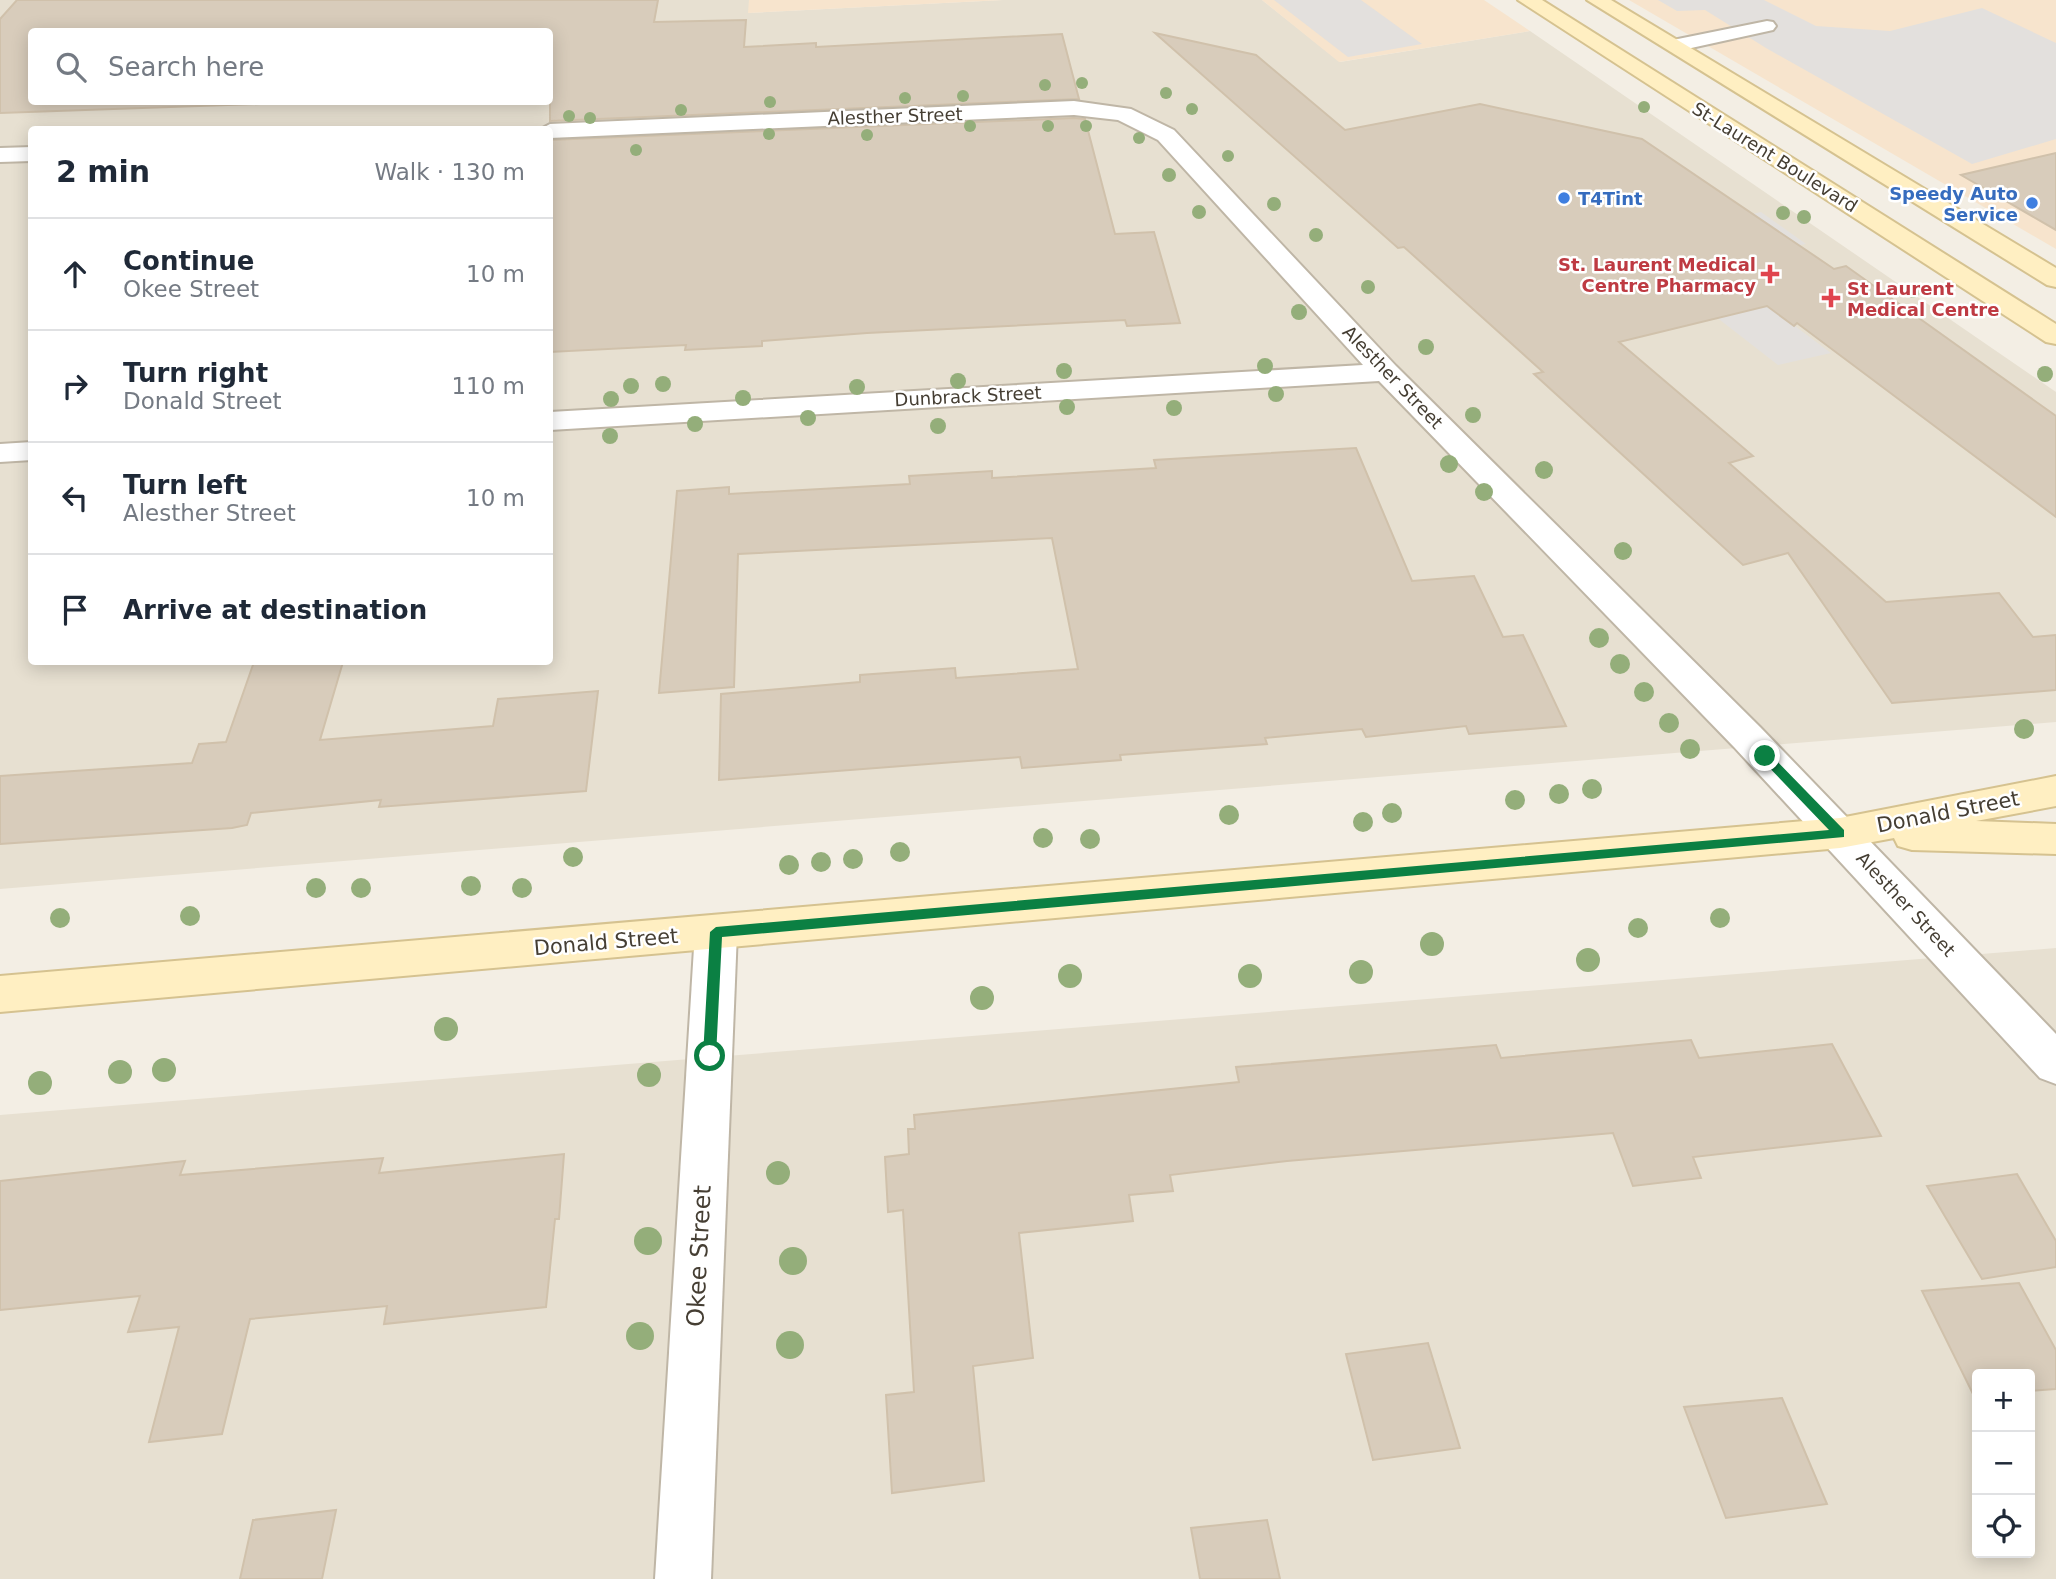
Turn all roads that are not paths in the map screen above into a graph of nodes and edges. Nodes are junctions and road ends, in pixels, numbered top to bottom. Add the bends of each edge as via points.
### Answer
1 (1528, 0) edge
2 (1597, 0) edge
3 (1767, 26) dead end
4 (1673, 46) junction
5 (553, 131) edge
6 (28, 153) edge
7 (0, 155) edge
8 (2056, 279) edge
9 (2056, 336) edge
10 (1386, 372) junction
11 (553, 421) edge
12 (28, 451) edge
13 (0, 453) edge
14 (2056, 791) edge
15 (1840, 833) junction
16 (2056, 839) edge
17 (716, 932) junction
18 (0, 994) edge
19 (2056, 1064) edge
20 (683, 1579) edge

1 - 9 main road, St-Laurent Boulevard
2 - 4 main road, St-Laurent Boulevard
3 - 4 lane
4 - 8 main road, St-Laurent Boulevard
5 - 10 street, Alesther Street via 1074,108 1123,114 1166,135
6 - 7 street
10 - 11 street, Dunbrack Street
10 - 15 street, Alesther Street
12 - 13 street
14 - 15 main road, Donald Street
15 - 16 main road, Donald Street
15 - 17 main road, Donald Street
15 - 19 street, Alesther Street
17 - 18 main road, Donald Street
17 - 20 street, Okee Street

